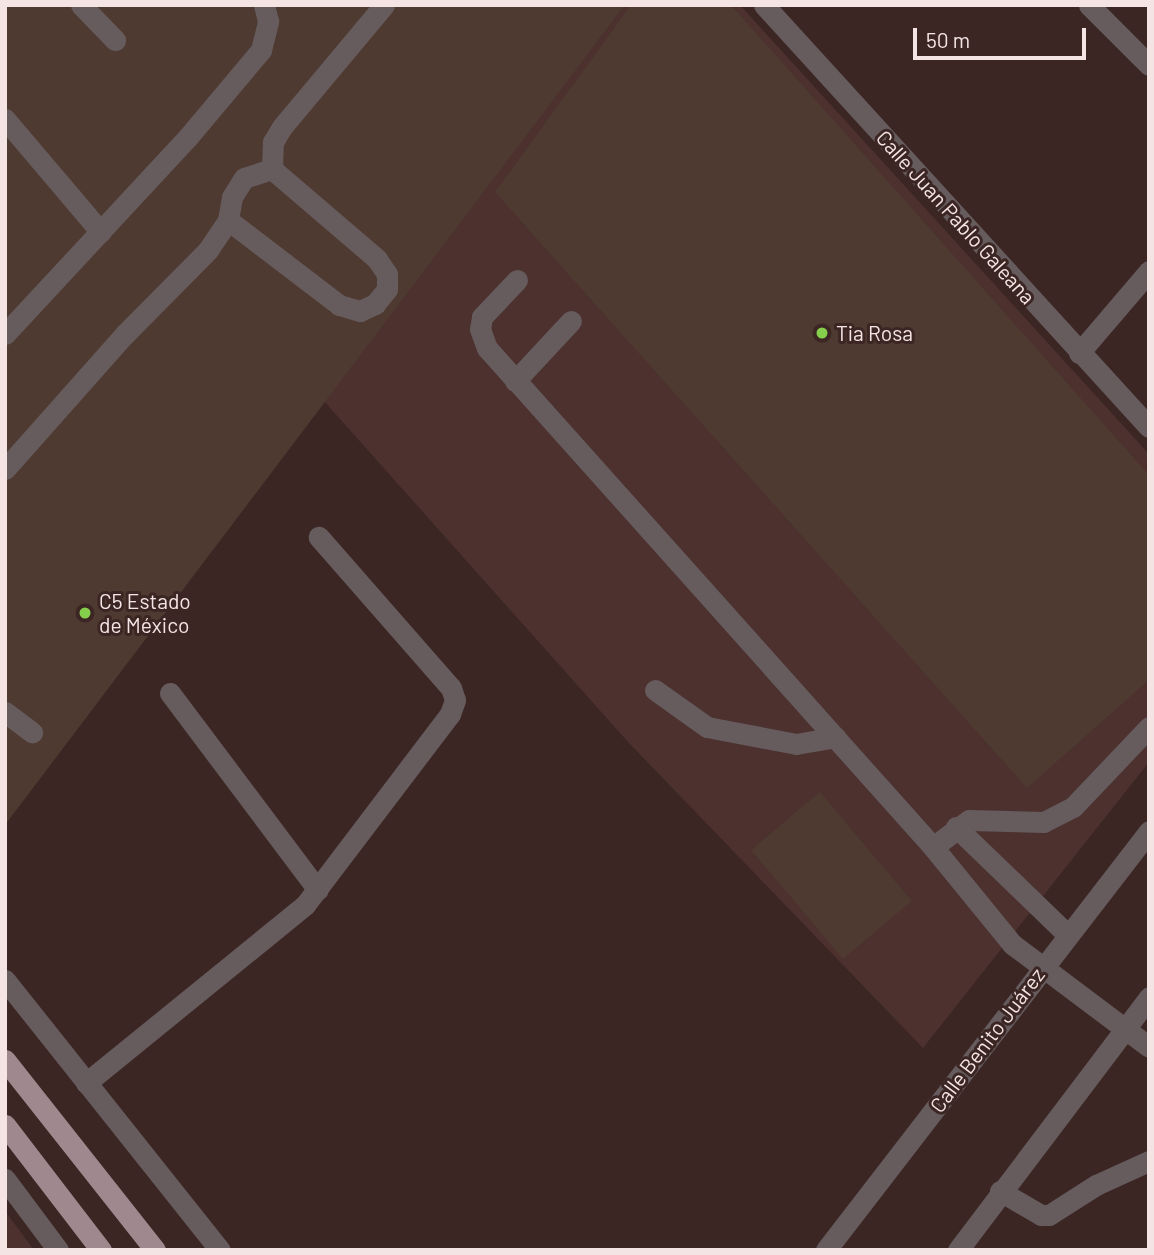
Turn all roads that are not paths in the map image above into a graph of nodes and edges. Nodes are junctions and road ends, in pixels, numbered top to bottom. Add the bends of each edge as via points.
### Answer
1 (81, 5) edge
2 (264, 5) edge
3 (384, 5) edge
4 (764, 5) edge
5 (1089, 5) edge
6 (116, 40) dead end
7 (1149, 65) edge
8 (5, 119) edge
9 (272, 169) junction
10 (228, 220) junction
11 (100, 232) junction
12 (1149, 271) edge
13 (517, 281) dead end
14 (571, 321) dead end
15 (5, 334) edge
16 (1079, 353) junction
17 (515, 381) junction
18 (1149, 427) edge
19 (5, 470) edge
20 (319, 537) dead end
21 (655, 690) dead end
22 (170, 693) dead end
23 (6, 715) edge
24 (1149, 727) edge
25 (32, 732) dead end
26 (835, 737) junction
27 (956, 827) junction
28 (1149, 831) edge
29 (933, 847) junction
30 (318, 890) junction
31 (1068, 935) junction
32 (1043, 966) junction
33 (5, 980) edge
34 (1149, 997) edge
35 (1124, 1028) junction
36 (1149, 1047) edge
37 (5, 1060) edge
38 (86, 1083) junction
39 (5, 1125) edge
40 (1149, 1161) edge
41 (5, 1179) edge
42 (1000, 1191) junction
43 (58, 1250) edge
44 (101, 1250) edge
45 (155, 1250) edge
46 (220, 1250) edge
47 (827, 1250) edge
48 (958, 1250) edge

1 - 6 street
2 - 11 street via 268,21 261,50
3 - 9 street via 282,127 272,142
4 - 16 street, Calle Juan Pablo Galeana
5 - 7 street
8 - 11 street
9 - 10 street via 244,178 232,197
9 - 10 street via 377,259 387,274 387,289 360,311 340,305
10 - 19 street via 184,278 125,334
11 - 15 street
12 - 16 street
13 - 17 street via 482,317 480,329 487,348
14 - 17 street
16 - 18 street, Calle Juan Pablo Galeana
17 - 26 street
20 - 30 street via 451,688 455,700 450,714
21 - 26 street via 706,727 796,744
22 - 30 street
23 - 25 street
24 - 27 street via 1073,807 1044,822 1015,825 988,818
26 - 29 street
27 - 29 street
27 - 31 street
28 - 31 street, Calle Benito Juárez
29 - 32 street via 1012,944
30 - 38 street via 290,918
31 - 32 street, Calle Benito Juárez
32 - 35 street
32 - 47 street, Calle Benito Juárez
33 - 38 street
34 - 35 street
35 - 36 street
35 - 42 street
37 - 45 main road
38 - 46 street
39 - 44 main road
40 - 42 street via 1096,1185 1049,1215 1041,1215
41 - 43 street
42 - 48 street

